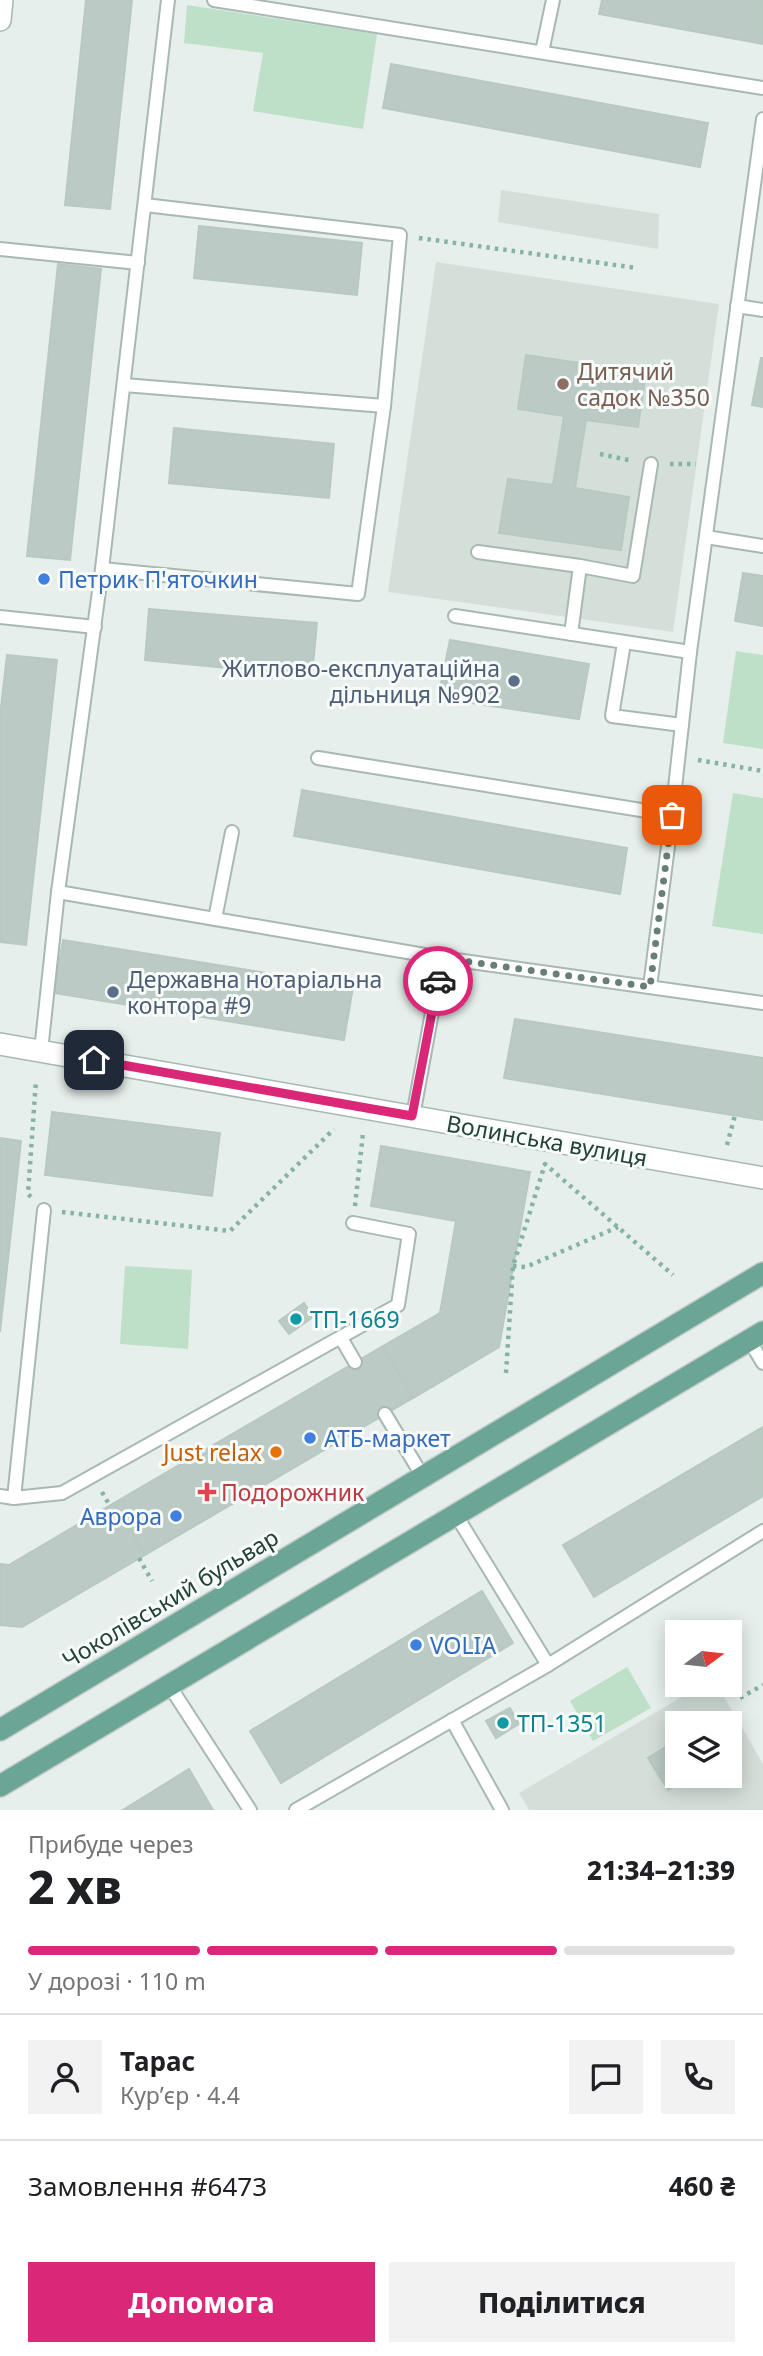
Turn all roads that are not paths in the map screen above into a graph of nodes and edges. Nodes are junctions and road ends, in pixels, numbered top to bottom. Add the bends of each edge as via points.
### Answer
1 (2, 0) edge
2 (168, 0) edge
3 (214, 0) edge
4 (553, 0) edge
5 (0, 20) edge
6 (542, 52) junction
7 (763, 88) edge
8 (763, 119) edge
9 (145, 205) junction
10 (0, 249) edge
11 (138, 263) junction
12 (737, 306) junction
13 (763, 310) edge
14 (124, 385) junction
15 (384, 406) junction
16 (651, 464) dead end
17 (706, 537) junction
18 (763, 546) edge
19 (478, 552) dead end
20 (580, 566) junction
21 (102, 569) junction
22 (455, 616) dead end
23 (0, 617) edge
24 (95, 627) junction
25 (571, 634) junction
26 (624, 643) junction
27 (690, 652) junction
28 (682, 725) junction
29 (318, 758) dead end
30 (672, 815) junction
31 (232, 832) dead end
32 (58, 892) junction
33 (215, 919) junction
34 (442, 958) junction
35 (650, 987) junction
36 (763, 1003) edge
37 (0, 1044) edge
38 (41, 1051) junction
39 (412, 1116) junction
40 (763, 1178) edge
41 (44, 1210) road end
42 (353, 1223) road end
43 (763, 1273) edge
44 (756, 1336) edge
45 (341, 1338) junction
46 (355, 1362) dead end
47 (763, 1363) edge
48 (385, 1414) dead end
49 (423, 1477) junction
50 (0, 1496) edge
51 (15, 1498) junction
52 (456, 1515) junction
53 (763, 1531) edge
54 (548, 1665) junction
55 (169, 1685) junction
56 (452, 1720) junction
57 (0, 1730) edge
58 (0, 1786) edge
59 (250, 1810) edge
60 (296, 1810) edge
61 (502, 1810) edge

1 - 5 street
2 - 9 lane
3 - 6 lane
4 - 6 lane
6 - 7 lane
8 - 12 lane
9 - 11 lane
9 - 15 lane via 400,235
10 - 11 lane
11 - 14 lane
12 - 13 lane
12 - 17 lane
14 - 15 lane
14 - 21 lane
15 - 21 lane via 358,594
16 - 20 lane via 633,576
17 - 18 lane
17 - 27 lane
19 - 20 lane
20 - 25 lane
21 - 24 lane
22 - 25 lane
23 - 24 lane
24 - 32 lane
25 - 26 lane
26 - 27 lane
26 - 28 lane via 612,716
27 - 28 lane
28 - 30 lane
29 - 30 lane
30 - 35 lane
31 - 33 lane
32 - 33 lane
32 - 38 lane
33 - 34 lane
34 - 35 lane
34 - 39 lane
35 - 36 lane
37 - 38 street, Волинська вулиця
38 - 39 street, Волинська вулиця
39 - 40 street, Волинська вулиця
41 - 51 lane
42 - 45 lane via 409,1234 398,1306
43 - 49 main road, Чоколівський бульвар
44 - 47 lane
44 - 52 main road
45 - 46 lane
45 - 51 lane via 62,1493
48 - 49 lane
49 - 57 main road, Чоколівський бульвар
50 - 51 lane
52 - 54 lane
52 - 55 main road
53 - 54 lane
54 - 56 lane
55 - 58 main road
55 - 59 lane
56 - 60 lane
56 - 61 lane

